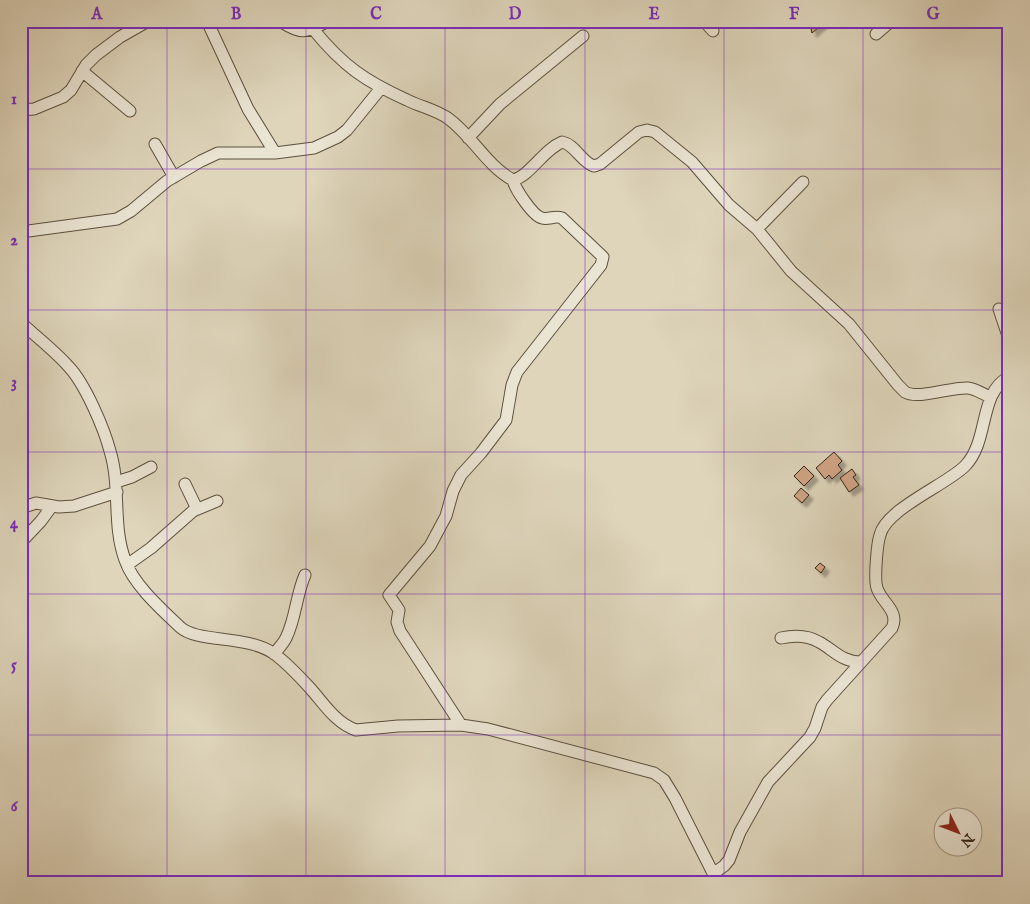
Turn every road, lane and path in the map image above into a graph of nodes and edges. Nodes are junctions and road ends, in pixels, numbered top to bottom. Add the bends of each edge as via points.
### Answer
1 (148, 21) edge
2 (207, 21) edge
3 (280, 21) edge
4 (328, 21) edge
5 (704, 21) edge
6 (891, 21) edge
7 (313, 30) junction
8 (712, 31) dead end
9 (876, 34) dead end
10 (584, 36) dead end
11 (82, 71) junction
12 (382, 88) junction
13 (21, 110) edge
14 (130, 111) dead end
15 (468, 138) junction
16 (155, 144) dead end
17 (275, 153) junction
18 (174, 177) junction
19 (513, 180) junction
20 (803, 182) dead end
21 (757, 229) junction
22 (21, 232) edge
23 (998, 309) dead end
24 (21, 323) edge
25 (1009, 340) edge
26 (1009, 378) edge
27 (990, 397) junction
28 (151, 467) dead end
29 (185, 484) dead end
30 (116, 487) junction
31 (217, 501) dead end
32 (52, 506) junction
33 (21, 508) edge
34 (197, 509) junction
35 (25, 538) dead end
36 (127, 565) junction
37 (305, 575) dead end
38 (781, 638) dead end
39 (274, 654) junction
40 (861, 662) junction
41 (461, 726) junction
42 (716, 878) edge

1 - 11 street via 96,55
2 - 17 street via 248,109
3 - 7 street via 296,31
4 - 7 street
5 - 8 street
6 - 9 street
7 - 12 street via 345,64
10 - 15 street via 500,104
11 - 13 street via 63,97 34,109
11 - 14 street
12 - 15 street via 445,116
12 - 17 street via 338,137 314,148
15 - 19 street
16 - 18 street
17 - 18 street via 218,153
18 - 22 street via 117,219
19 - 21 street via 520,178 562,142 594,166 639,132 651,131 692,162 729,205
19 - 41 street via 537,215 543,219 562,218 603,257 603,261 517,372 506,420 461,474 446,516 430,546 389,595 399,610 397,625 400,631
20 - 21 street
21 - 27 street via 791,271 849,324 905,392 914,395 968,388
23 - 25 street
24 - 30 street via 69,366 78,379 106,438
26 - 27 street via 996,386
27 - 40 street via 982,434 969,460 957,473 907,505 881,532 876,582 895,620 892,628
28 - 30 street
29 - 34 street
30 - 32 street via 74,506
30 - 36 street via 121,547
31 - 34 street
32 - 33 street via 36,503
32 - 35 street
34 - 36 street
36 - 39 street via 136,582 185,631 248,642
37 - 39 street via 286,639
38 - 40 street via 805,636 846,660
39 - 41 street via 350,728
40 - 42 street via 822,708 815,728 804,744 768,782 740,832 729,860
41 - 42 street via 497,731 654,773 664,780

